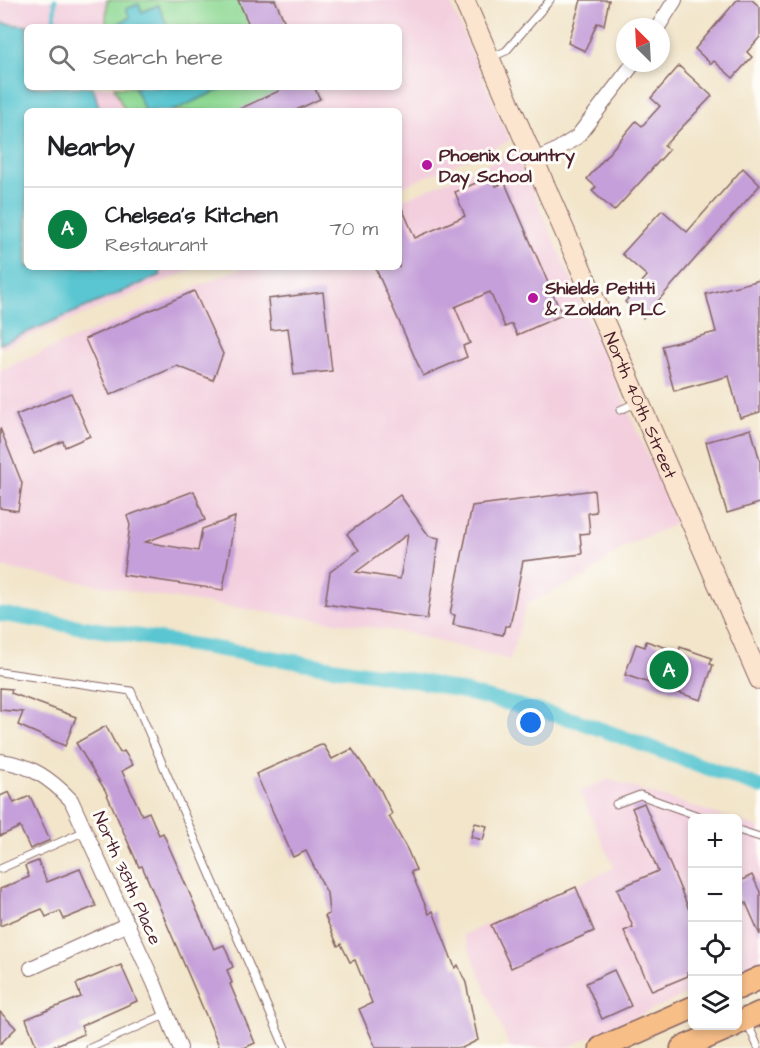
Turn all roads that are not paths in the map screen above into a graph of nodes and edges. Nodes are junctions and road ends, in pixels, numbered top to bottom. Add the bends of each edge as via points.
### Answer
1 (464, 0) edge
2 (550, 0) edge
3 (675, 0) edge
4 (664, 18) edge
5 (490, 58) junction
6 (627, 72) edge
7 (534, 160) junction
8 (640, 401) junction
9 (620, 410) dead end
10 (0, 672) edge
11 (760, 680) edge
12 (0, 761) edge
13 (616, 804) dead end
14 (691, 814) edge
15 (87, 830) junction
16 (742, 831) edge
17 (760, 837) edge
18 (0, 869) edge
19 (128, 924) junction
20 (31, 968) dead end
21 (760, 978) edge
22 (742, 986) edge
23 (688, 1010) edge
24 (167, 1014) junction
25 (744, 1020) edge
26 (758, 1047) edge
27 (90, 1048) edge
28 (180, 1048) edge
29 (285, 1048) edge
30 (601, 1048) edge
31 (682, 1048) edge

1 - 5 main road, North 40th Street
2 - 5 lane via 506,51
3 - 4 street
5 - 7 main road, North 40th Street
6 - 7 street via 577,137
7 - 8 main road, North 40th Street
8 - 9 lane
8 - 11 main road, North 40th Street
10 - 29 lane via 131,691
12 - 15 street, North 38th Place via 27,767 56,785 72,800
13 - 14 lane via 640,795
15 - 18 lane
15 - 19 street, North 38th Place
16 - 17 lane
19 - 20 street
19 - 24 street, North 38th Place
21 - 22 main road
23 - 30 main road
24 - 27 lane
24 - 28 street, North 38th Place
25 - 26 lane
25 - 31 main road

